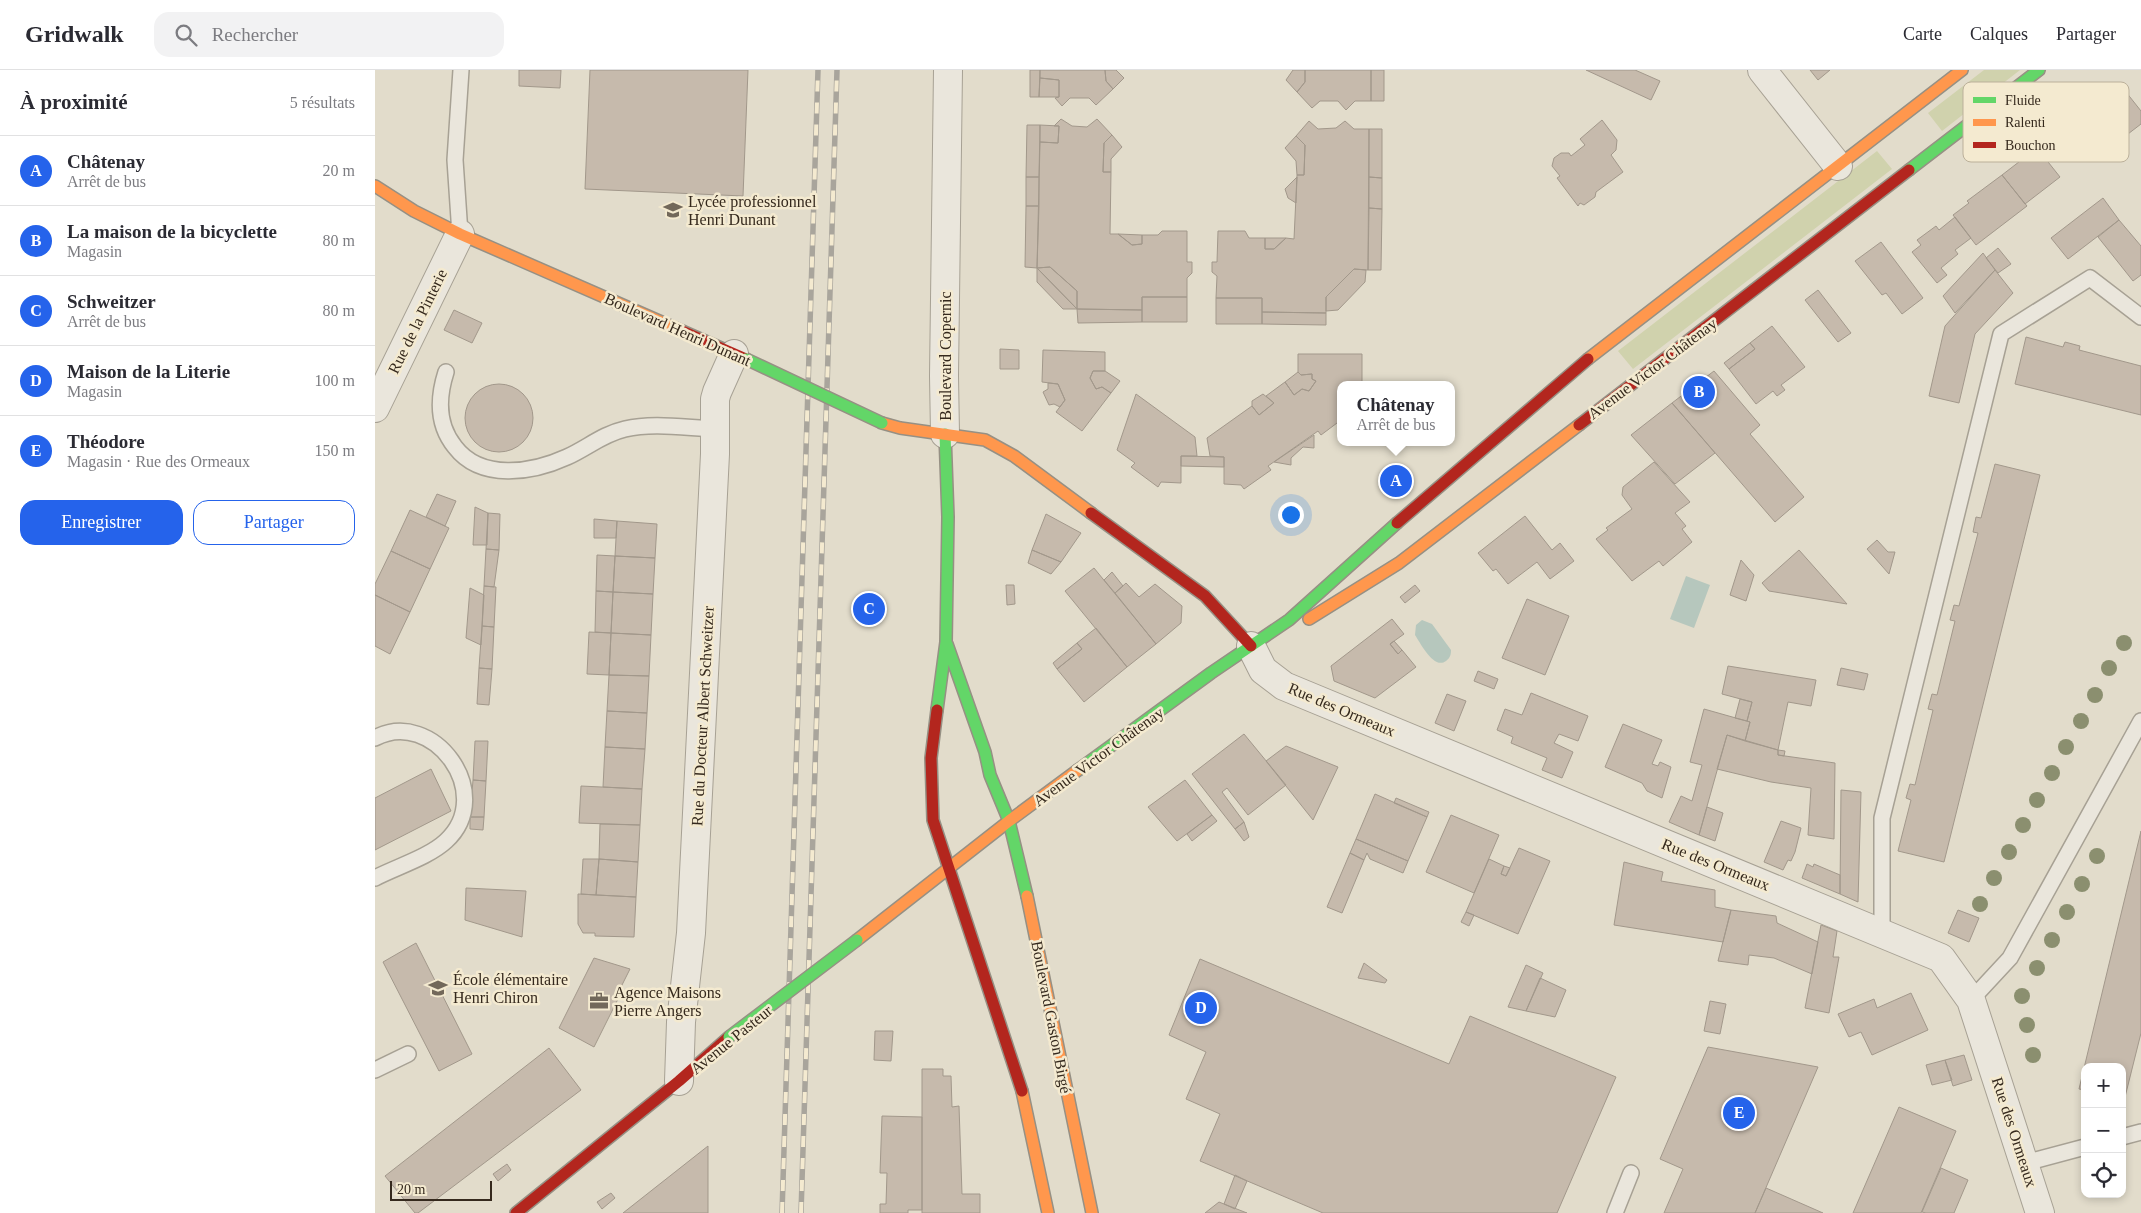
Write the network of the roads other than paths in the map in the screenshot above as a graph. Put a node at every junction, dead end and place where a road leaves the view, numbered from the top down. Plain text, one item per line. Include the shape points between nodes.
1 (461, 70) edge
2 (948, 70) edge
3 (1762, 70) edge
4 (1962, 70) edge
5 (2039, 70) edge
6 (2023, 82) edge
7 (1963, 129) edge
8 (1838, 166) junction
9 (375, 186) edge
10 (375, 201) edge
11 (414, 211) junction
12 (460, 234) junction
13 (2141, 317) edge
14 (740, 356) junction
15 (446, 372) dead end
16 (375, 408) edge
17 (716, 429) junction
18 (945, 434) junction
19 (947, 642) junction
20 (1251, 646) junction
21 (2141, 721) edge
22 (375, 738) edge
23 (1009, 821) junction
24 (948, 868) junction
25 (375, 878) edge
26 (1882, 932) junction
27 (1971, 1000) junction
28 (408, 1054) dead end
29 (375, 1070) edge
30 (679, 1081) junction
31 (2141, 1132) edge
32 (2126, 1136) edge
33 (2081, 1148) edge
34 (2025, 1163) junction
35 (1631, 1173) dead end
36 (516, 1213) edge
37 (1048, 1213) edge
38 (1092, 1213) edge
39 (1615, 1213) edge
40 (2040, 1213) edge

1 - 12 lane via 455,160
2 - 18 street, Boulevard Copernic
3 - 8 street
4 - 8 main road, Avenue Victor Châtenay
5 - 6 main road, Avenue Victor Châtenay
7 - 20 main road, Avenue Victor Châtenay via 1399,563 1296,627
8 - 20 main road, Avenue Victor Châtenay via 1589,358 1419,503 1289,620
9 - 11 main road, Boulevard Henri Dunant
10 - 11 main road, Boulevard Henri Dunant
11 - 12 main road, Boulevard Henri Dunant
12 - 14 main road, Boulevard Henri Dunant
12 - 16 street, Rue de la Pinterie
13 - 26 lane via 2090,278 2001,334 1882,818
14 - 17 street, Rue du Docteur Albert Schweitzer via 717,392
14 - 18 main road, Boulevard Henri Dunant, bridge via 882,423
15 - 17 lane via 440,401 444,430 459,453 470,462 497,471 547,464 625,429
17 - 30 street, Rue du Docteur Albert Schweitzer via 691,932 681,1022
18 - 19 main road, Boulevard Copernic
18 - 20 main road, Boulevard Henri Dunant via 985,440 1014,456 1205,596
19 - 23 main road, Boulevard Copernic via 990,775
19 - 24 main road, Boulevard Copernic via 931,767 933,820
20 - 23 main road, Avenue Victor Châtenay
20 - 26 street, Rue des Ormeaux via 1263,670 1284,686
21 - 27 lane via 2010,958
22 - 25 lane via 394,733 411,733 427,738 452,760 464,788 461,820 447,840
23 - 24 main road, Avenue Victor Châtenay
23 - 38 main road, Boulevard Gaston Birgé via 1037,939
24 - 30 main road, Avenue Pasteur, bridge via 729,1037
24 - 37 main road via 1020,1081
26 - 27 street, Rue des Ormeaux via 1941,958
27 - 34 street, Rue des Ormeaux
28 - 29 lane
30 - 36 main road, Avenue Pasteur
31 - 32 lane
33 - 34 lane
34 - 40 street, Rue des Ormeaux
35 - 39 lane

